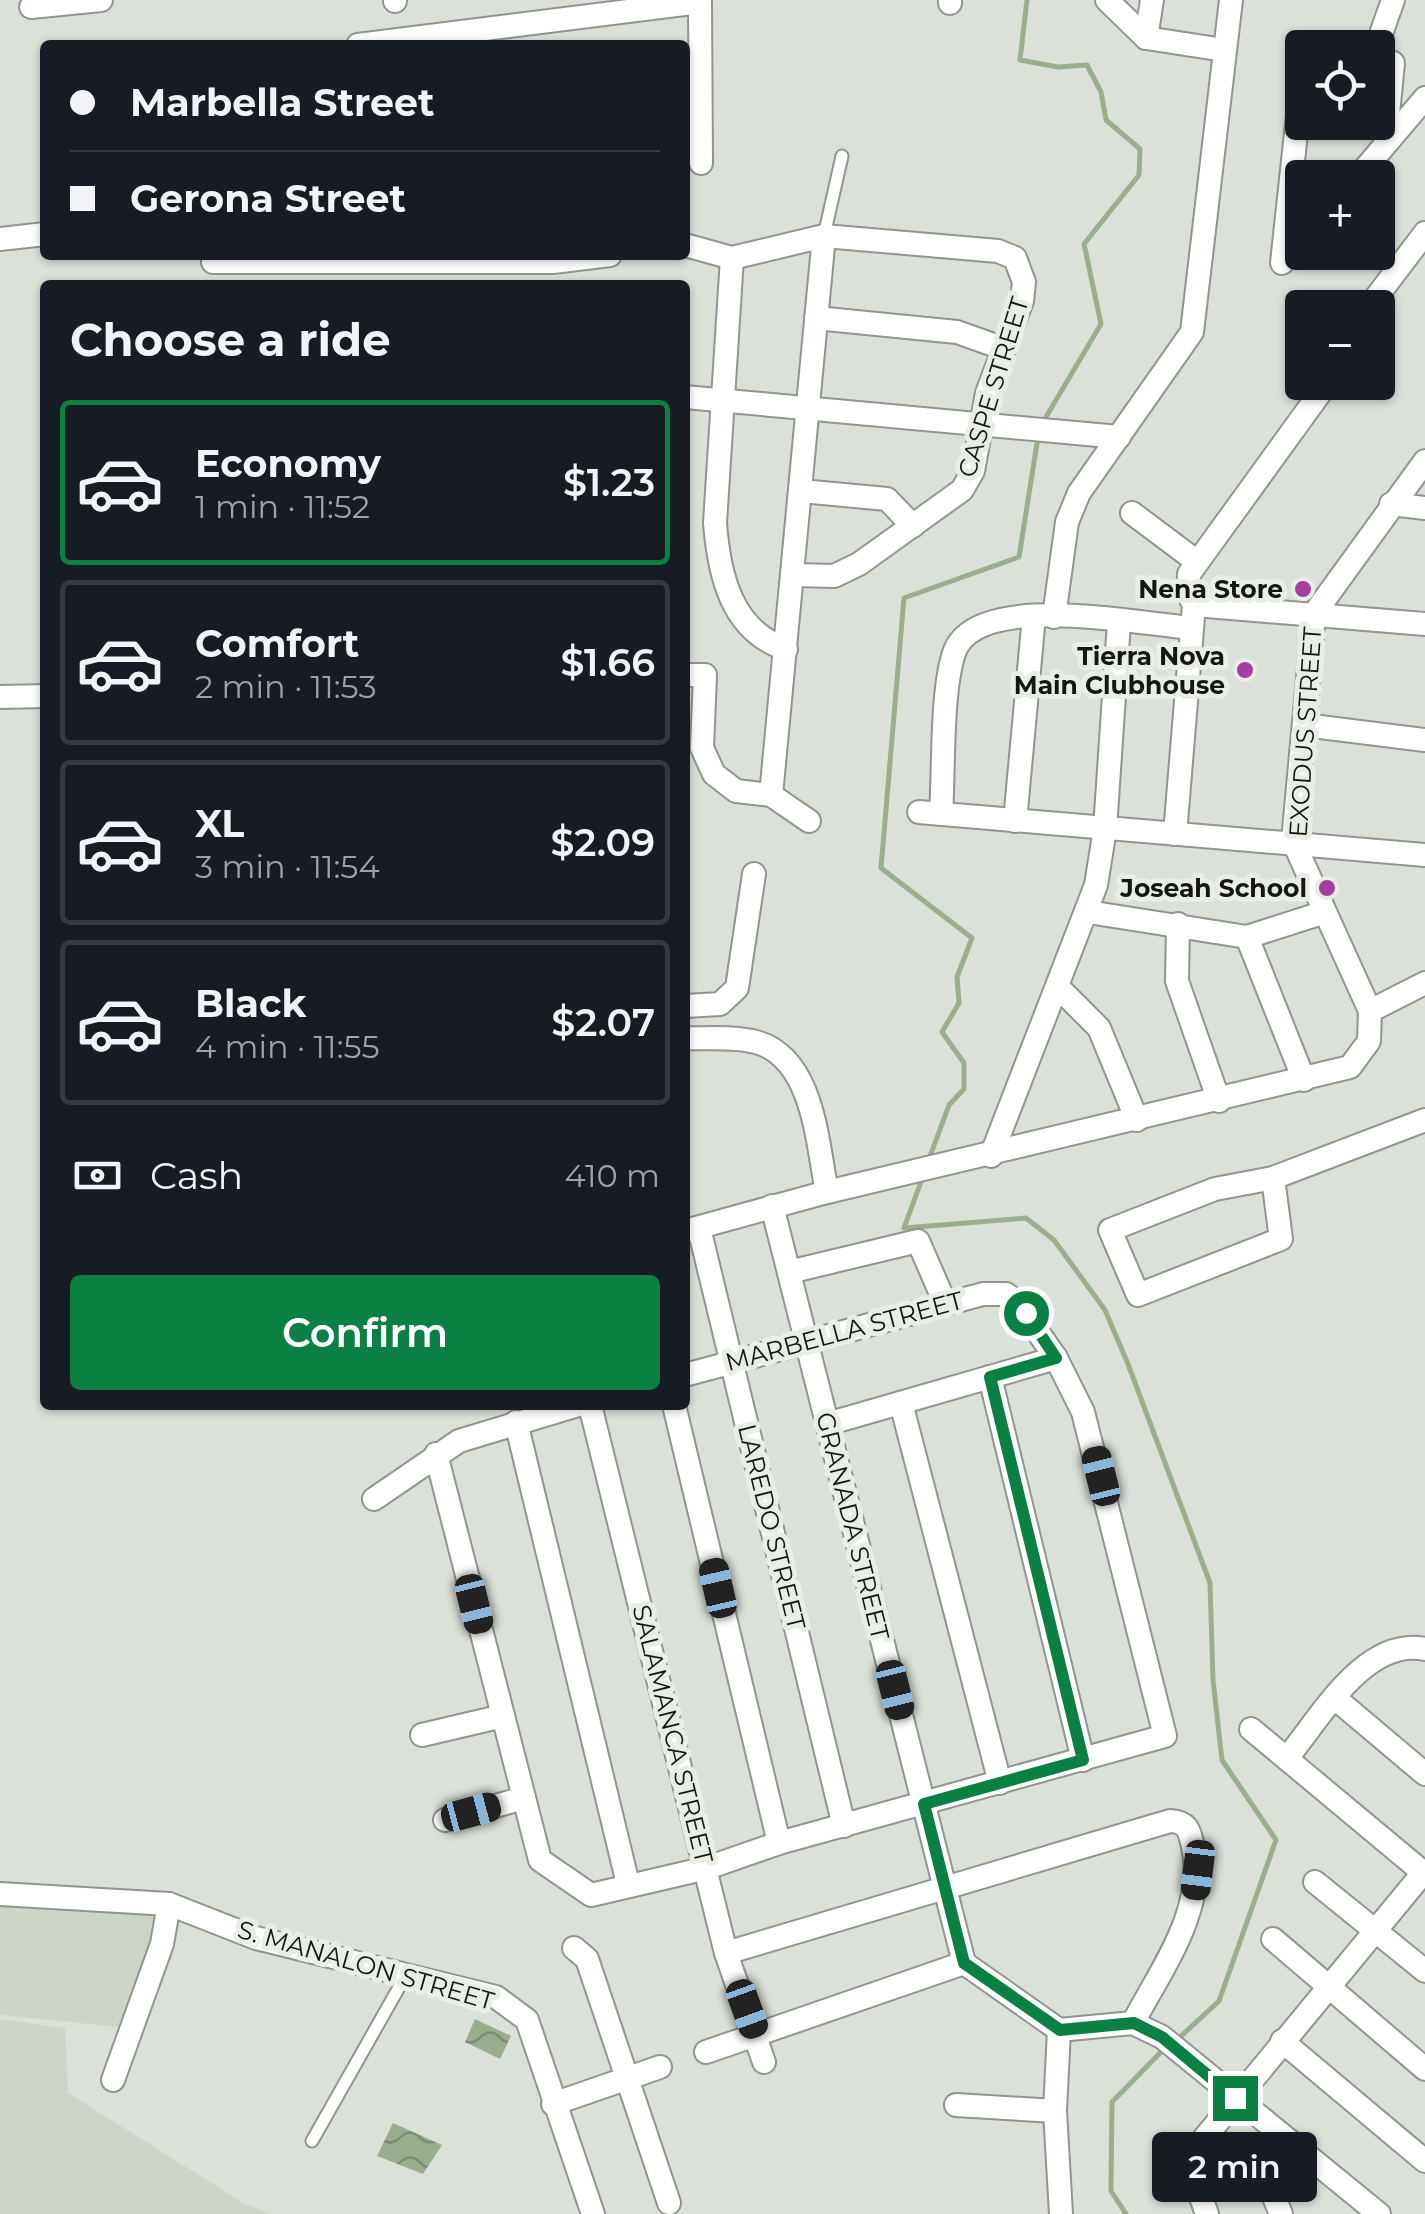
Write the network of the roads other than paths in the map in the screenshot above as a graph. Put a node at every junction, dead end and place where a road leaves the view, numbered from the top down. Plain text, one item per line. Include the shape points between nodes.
1 (101, 0) edge
2 (1106, 0) edge
3 (1152, 0) edge
4 (1231, 0) edge
5 (1393, 0) edge
6 (70, 2) edge
7 (31, 7) dead end
8 (1382, 30) edge
9 (1146, 38) junction
10 (398, 40) edge
11 (1224, 50) junction
12 (1425, 98) edge
13 (1385, 140) edge
14 (1385, 144) junction
15 (842, 156) dead end
16 (1372, 160) edge
17 (701, 163) dead end
18 (1425, 234) edge
19 (40, 235) edge
20 (1285, 235) edge
21 (824, 236) junction
22 (0, 239) edge
23 (690, 246) edge
24 (732, 258) junction
25 (213, 260) edge
26 (272, 260) edge
27 (508, 260) edge
28 (569, 260) edge
29 (1285, 260) edge
30 (1382, 290) edge
31 (816, 318) junction
32 (1002, 348) junction
33 (690, 397) edge
34 (722, 399) junction
35 (1315, 400) edge
36 (808, 408) junction
37 (979, 424) junction
38 (1119, 437) junction
39 (1425, 462) edge
40 (801, 491) junction
41 (1392, 504) junction
42 (1425, 508) edge
43 (1132, 514) dead end
44 (913, 526) junction
45 (1196, 561) junction
46 (794, 576) junction
47 (1314, 614) junction
48 (1044, 616) junction
49 (1192, 616) junction
50 (1119, 622) junction
51 (1425, 624) edge
52 (786, 649) junction
53 (690, 675) edge
54 (40, 696) edge
55 (0, 697) edge
56 (1304, 725) junction
57 (1425, 740) edge
58 (771, 795) junction
59 (809, 821) dead end
60 (1015, 821) junction
61 (1105, 829) junction
62 (1175, 834) junction
63 (1293, 841) junction
64 (1425, 856) edge
65 (754, 874) dead end
66 (1088, 912) junction
67 (1322, 913) junction
68 (1178, 924) junction
69 (1247, 937) junction
70 (1424, 986) edge
71 (1059, 988) junction
72 (690, 1006) edge
73 (1370, 1011) junction
74 (690, 1038) edge
75 (1304, 1080) junction
76 (1219, 1101) junction
77 (1137, 1120) junction
78 (1425, 1120) edge
79 (991, 1156) junction
80 (1273, 1178) junction
81 (826, 1192) junction
82 (772, 1206) junction
83 (692, 1230) edge
84 (789, 1272) junction
85 (945, 1303) junction
86 (806, 1341) junction
87 (1056, 1358) junction
88 (732, 1361) junction
89 (690, 1374) edge
90 (990, 1377) junction
91 (902, 1403) junction
92 (560, 1410) edge
93 (591, 1410) edge
94 (675, 1410) edge
95 (516, 1422) junction
96 (828, 1424) junction
97 (436, 1454) junction
98 (374, 1500) dead end
99 (1425, 1648) edge
100 (1336, 1699) junction
101 (503, 1716) junction
102 (1251, 1728) dead end
103 (422, 1734) dead end
104 (1288, 1758) junction
105 (1083, 1760) junction
106 (1425, 1774) edge
107 (1000, 1783) junction
108 (524, 1798) junction
109 (924, 1804) junction
110 (445, 1820) dead end
111 (844, 1826) junction
112 (779, 1843) junction
113 (707, 1868) junction
114 (1424, 1873) edge
115 (1316, 1882) dead end
116 (628, 1884) junction
117 (945, 1888) junction
118 (0, 1894) edge
119 (169, 1904) junction
120 (1376, 1929) junction
121 (1272, 1939) dead end
122 (574, 1948) dead end
123 (726, 1953) junction
124 (964, 1963) junction
125 (1425, 1972) edge
126 (407, 1974) junction
127 (1330, 1985) junction
128 (1134, 2023) junction
129 (1060, 2030) junction
130 (758, 2038) junction
131 (1282, 2041) junction
132 (706, 2052) dead end
133 (764, 2062) dead end
134 (660, 2067) dead end
135 (1425, 2068) edge
136 (628, 2078) junction
137 (113, 2080) dead end
138 (1235, 2098) junction
139 (553, 2104) junction
140 (956, 2105) dead end
141 (1056, 2111) junction
142 (312, 2141) dead end
143 (1425, 2161) edge
144 (1269, 2185) dead end
145 (669, 2203) dead end
146 (1370, 2211) edge
147 (593, 2214) edge
148 (1061, 2214) edge
149 (1207, 2214) edge
150 (1281, 2214) edge

1 - 6 street
2 - 9 street
3 - 9 street
4 - 11 street
5 - 8 street
6 - 7 street
9 - 11 street
10 - 17 street via 700,2
11 - 38 street via 1192,332
12 - 14 street
13 - 14 street
14 - 16 street
15 - 21 lane
18 - 30 street
19 - 22 street
20 - 29 street
21 - 24 street, CASPE STREET
21 - 31 street
21 - 32 street, CASPE STREET via 998,251 1014,258 1024,282 1022,301
23 - 24 street
24 - 34 street
25 - 26 street
27 - 28 street
31 - 32 street via 958,332
31 - 36 street
32 - 37 street, CASPE STREET
33 - 34 street
34 - 36 street
34 - 52 street via 714,522 718,565 747,623
35 - 45 street
36 - 37 street
36 - 40 street
37 - 38 street
37 - 44 street, CASPE STREET via 973,470 962,490
38 - 48 street via 1066,522
39 - 41 street, EXODUS STREET
40 - 44 street via 887,499
40 - 46 street
41 - 42 street
41 - 47 street, EXODUS STREET
43 - 45 street
44 - 46 street, CASPE STREET via 834,576
45 - 49 street via 1187,584
46 - 52 street
47 - 49 street
47 - 51 street
47 - 56 street, EXODUS STREET
48 - 50 street
48 - 60 street
48 - 60 street via 986,620 962,636 954,651 930,813
49 - 50 street
49 - 62 street
50 - 61 street
52 - 58 street
53 - 58 street via 706,675 702,748 714,774 736,791
54 - 55 street
56 - 57 street
56 - 63 street, EXODUS STREET
58 - 59 street
60 - 61 street
61 - 62 street
61 - 66 street
62 - 63 street
63 - 64 street
63 - 67 street, EXODUS STREET
65 - 72 street via 738,988 720,1004
66 - 68 street
66 - 71 street
67 - 69 street
67 - 73 street, EXODUS STREET
68 - 69 street
68 - 76 street via 1177,981
69 - 75 street
70 - 73 street
71 - 77 street via 1099,1028
71 - 79 street
73 - 75 street via 1369,1041 1350,1067
74 - 81 street via 738,1039 778,1053 802,1085
75 - 76 street
76 - 77 street
77 - 79 street
78 - 80 street
79 - 81 street
80 - 80 street via 1281,1239 1138,1294 1110,1230 1214,1189
81 - 82 street
82 - 83 street
82 - 84 street, GRANADA STREET
83 - 88 street, LAREDO STREET
84 - 85 street via 918,1241
84 - 86 street, GRANADA STREET
85 - 86 street, MARBELLA STREET
85 - 87 street, MARBELLA STREET via 1006,1294
86 - 88 street, MARBELLA STREET
86 - 96 street, GRANADA STREET
87 - 90 street
87 - 105 street, MARBELLA STREET via 1092,1438 1165,1736
88 - 89 street, MARBELLA STREET
88 - 111 street, LAREDO STREET
90 - 91 street
90 - 105 street
91 - 96 street
91 - 107 street
92 - 95 street
93 - 113 street, SALAMANCA STREET
94 - 112 street
95 - 97 street
95 - 116 street
96 - 109 street, GRANADA STREET
97 - 98 street
97 - 101 street
99 - 100 street via 1390,1650
100 - 104 street
100 - 106 street
101 - 103 street
101 - 108 street
102 - 104 street
104 - 114 street
105 - 107 street
107 - 109 street
108 - 110 street
108 - 116 street via 540,1860 590,1895
109 - 111 street
109 - 117 street, GRANADA STREET
111 - 112 street
112 - 113 street
113 - 116 street
113 - 123 street, SALAMANCA STREET
114 - 120 street
115 - 120 street
117 - 123 street
117 - 124 street, GRANADA STREET
117 - 128 street via 1170,1820 1182,1822 1198,1870 1194,1902
118 - 119 street, S. MANALON STREET
119 - 126 street, S. MANALON STREET via 256,1938
119 - 137 street via 162,1944
120 - 125 street
120 - 127 street
121 - 127 street
122 - 136 street via 588,1959
123 - 130 street, SALAMANCA STREET
124 - 129 street
124 - 130 street
126 - 139 street, S. MANALON STREET via 496,1996 528,2020
126 - 142 lane
127 - 131 street
127 - 135 street
128 - 129 street
128 - 138 street
129 - 141 street
130 - 132 street
130 - 133 street, SALAMANCA STREET
131 - 138 street
131 - 143 street
134 - 136 street
136 - 139 street
136 - 145 street
138 - 146 street
138 - 149 street via 1195,2160
139 - 147 street, S. MANALON STREET
140 - 141 street
141 - 148 street
144 - 150 street

